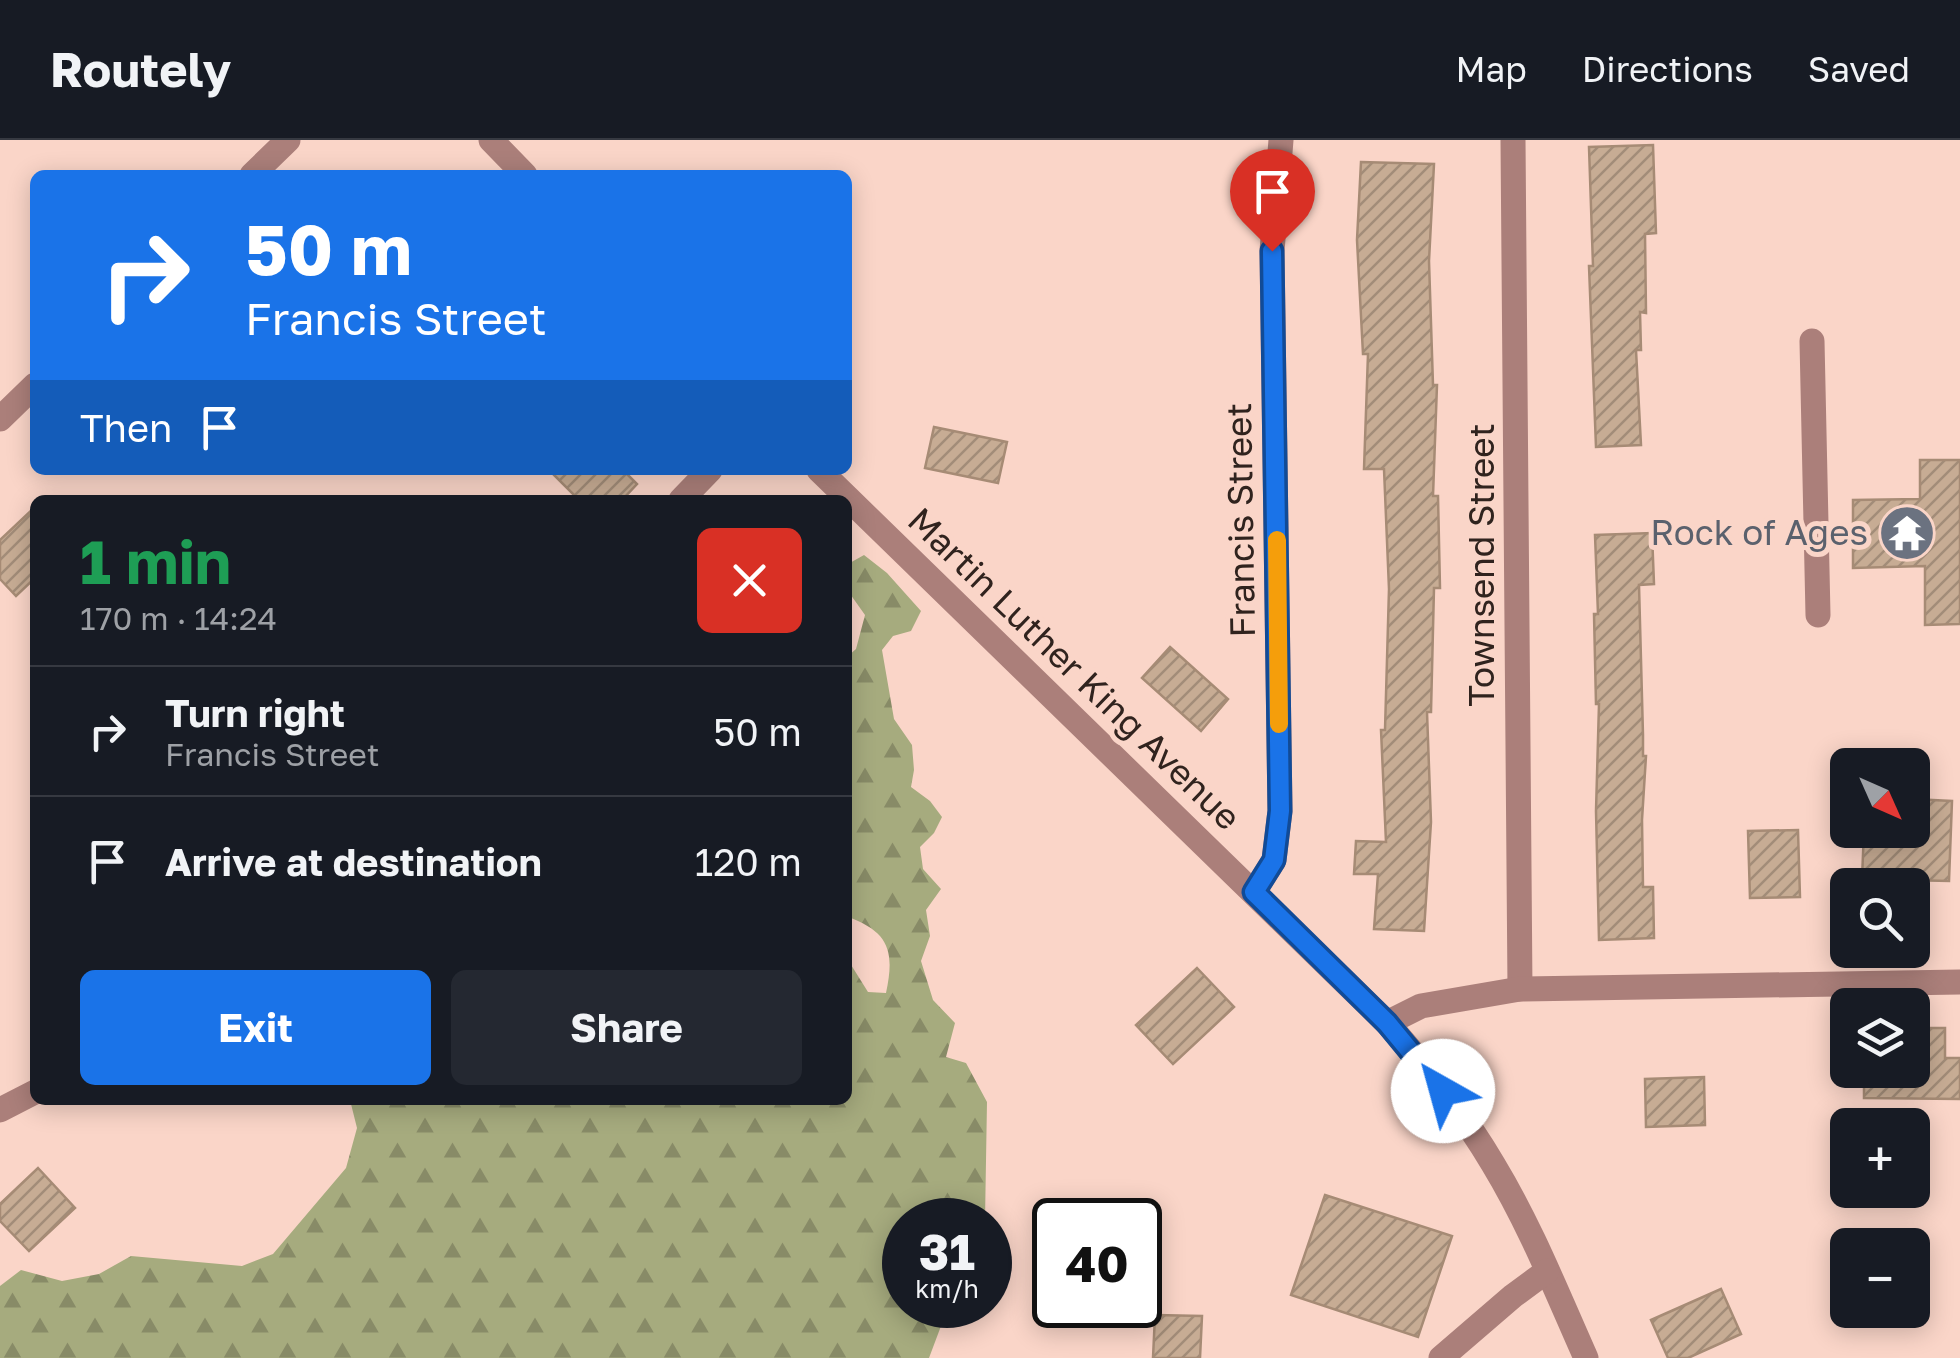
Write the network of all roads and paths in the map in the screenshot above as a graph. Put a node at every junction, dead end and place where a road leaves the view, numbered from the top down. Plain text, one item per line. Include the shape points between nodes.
1 (288, 140) edge
2 (1281, 140) edge
3 (1513, 140) edge
4 (500, 143) edge
5 (257, 170) edge
6 (521, 170) edge
7 (1812, 342) dead end
8 (30, 390) edge
9 (0, 419) edge
10 (705, 475) edge
11 (823, 475) edge
12 (686, 495) edge
13 (844, 495) edge
14 (852, 503) edge
15 (1818, 615) dead end
16 (1254, 892) junction
17 (1960, 982) edge
18 (1520, 989) junction
19 (1387, 1023) junction
20 (30, 1095) edge
21 (0, 1110) edge
22 (1547, 1272) junction
23 (1441, 1358) edge
24 (1586, 1358) edge

1 - 5 street
2 - 16 street, Francis Street via 1272,251 1280,811 1274,860
3 - 18 street, Townsend Street
4 - 6 street
7 - 15 street
8 - 9 street
10 - 12 street
11 - 13 street, Martin Luther King Avenue
14 - 16 street, Martin Luther King Avenue
16 - 19 street, Martin Luther King Avenue
17 - 18 street
18 - 19 street via 1421,1006
19 - 22 street, Martin Luther King Avenue via 1494,1165
20 - 21 street
22 - 23 street
22 - 24 street, Martin Luther King Avenue

